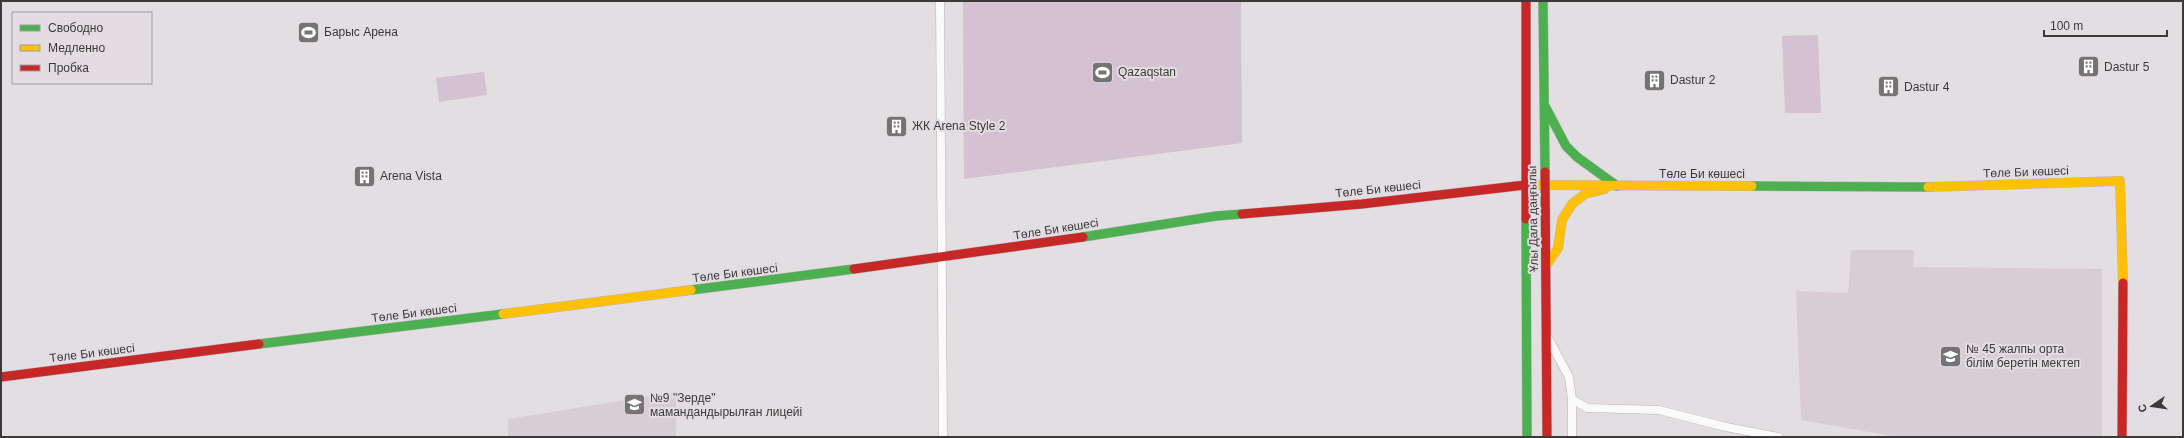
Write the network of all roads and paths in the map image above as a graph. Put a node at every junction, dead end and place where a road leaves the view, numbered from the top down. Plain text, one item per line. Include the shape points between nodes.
1 (940, 1) edge
2 (1526, 1) edge
3 (1543, 1) edge
4 (1544, 104) junction
5 (1526, 185) junction
6 (1545, 185) junction
7 (1617, 186) junction
8 (943, 258) junction
9 (1546, 266) junction
10 (1546, 335) junction
11 (1, 378) edge
12 (1572, 399) junction
13 (943, 437) edge
14 (1527, 437) edge
15 (1547, 437) edge
16 (1572, 437) edge
17 (1778, 437) edge
18 (2122, 437) edge

1 - 8 street
2 - 5 street, Ұлы Дала даңғылы
3 - 4 street, Ұлы Дала даңғылы
4 - 6 street, Ұлы Дала даңғылы
4 - 7 street via 1566,146
5 - 6 street, Төле Би көшесі
5 - 8 street, Төле Би көшесі via 1362,204 1216,216
5 - 14 street, Ұлы Дала даңғылы
6 - 7 street, Төле Би көшесі
6 - 9 street, Ұлы Дала даңғылы
7 - 9 street via 1586,194 1572,204 1562,220 1558,248
7 - 18 street, Төле Би көшесі via 1947,187 2120,181 2123,277
8 - 11 street, Төле Би көшесі
8 - 13 street
9 - 10 street, Ұлы Дала даңғылы
10 - 12 street via 1568,377
10 - 15 street, Ұлы Дала даңғылы
12 - 16 street
12 - 17 street via 1587,408 1659,410

